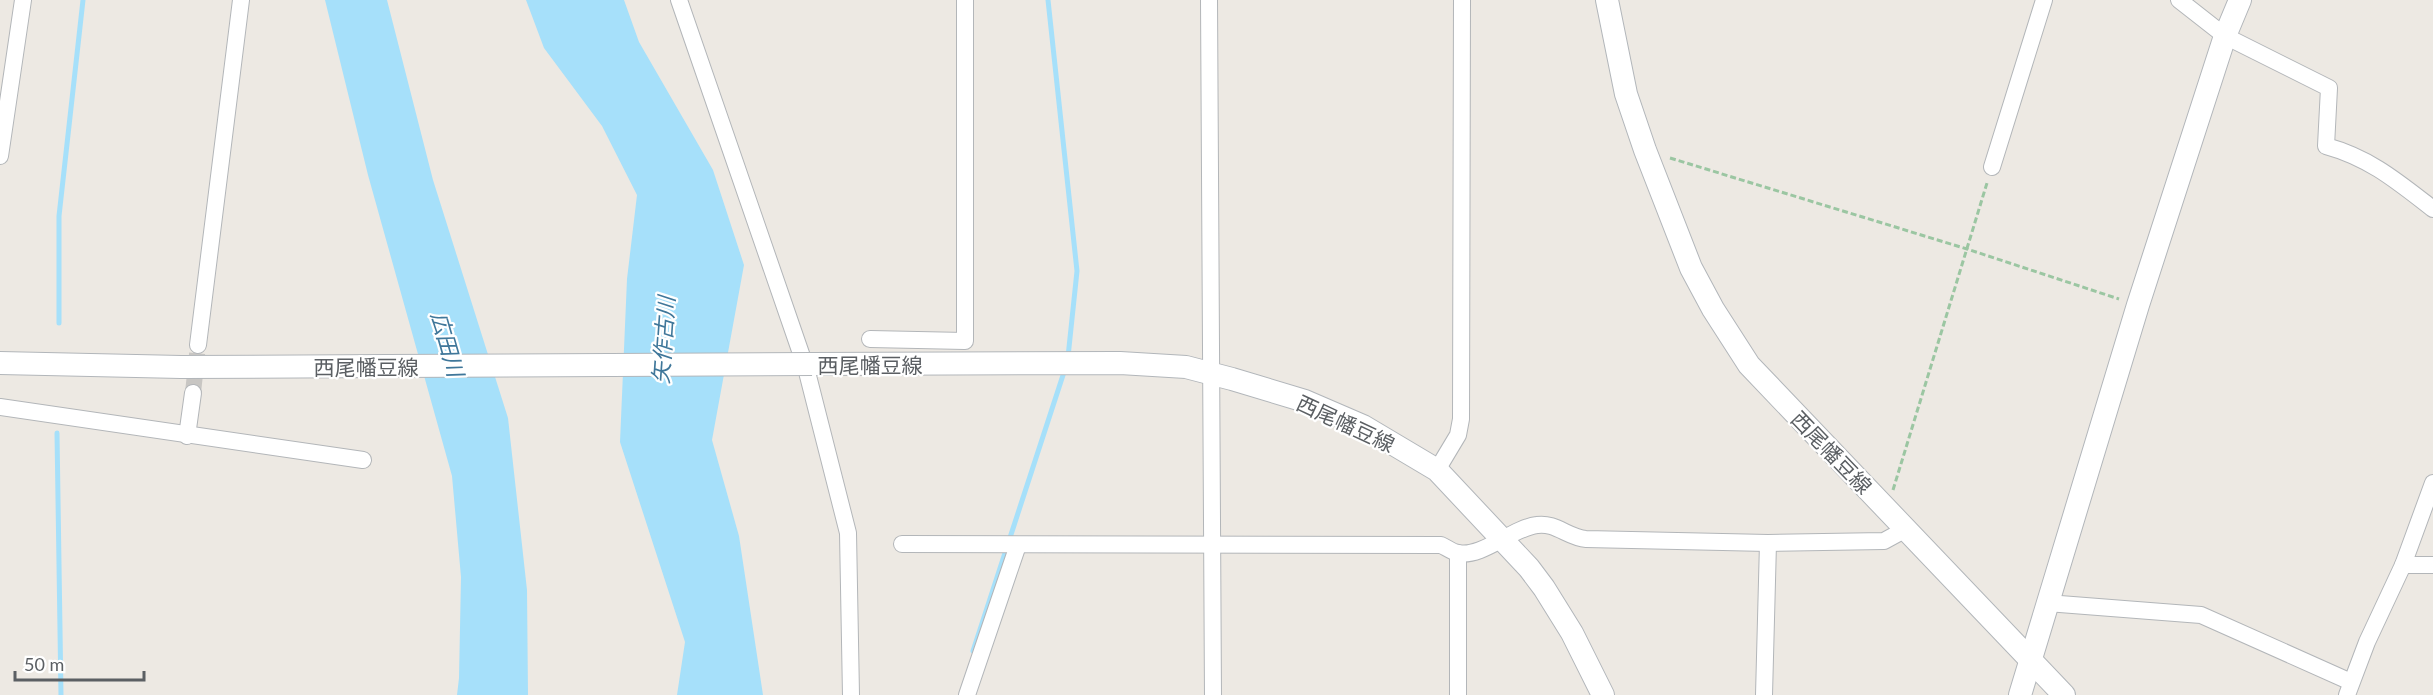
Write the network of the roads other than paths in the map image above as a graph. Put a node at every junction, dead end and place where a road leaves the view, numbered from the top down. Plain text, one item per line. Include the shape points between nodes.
1 (23, 0) edge
2 (241, 0) edge
3 (679, 0) edge
4 (965, 0) edge
5 (1209, 0) edge
6 (1462, 0) edge
7 (1607, 0) edge
8 (2044, 0) edge
9 (2179, 0) edge
10 (2240, 0) edge
11 (2225, 36) junction
12 (0, 156) edge
13 (1992, 167) road end
14 (2433, 209) edge
15 (870, 339) dead end
16 (198, 345) tunnel mouth
17 (0, 363) edge
18 (1212, 374) junction
19 (193, 393) tunnel mouth
20 (0, 407) edge
21 (187, 436) junction
22 (363, 460) dead end
23 (1437, 470) junction
24 (2433, 483) edge
25 (1906, 529) junction
26 (1502, 539) junction
27 (1768, 543) junction
28 (902, 544) dead end
29 (1018, 545) junction
30 (1214, 546) junction
31 (1458, 554) junction
32 (2403, 565) junction
33 (2433, 565) edge
34 (2047, 603) junction
35 (2031, 659) junction
36 (2349, 688) edge
37 (851, 695) edge
38 (967, 695) edge
39 (1214, 695) edge
40 (1458, 695) edge
41 (1603, 695) edge
42 (1764, 695) edge
43 (2020, 695) edge
44 (2064, 695) edge

1 - 12 street
2 - 16 street
3 - 37 street via 806,368 848,533
4 - 15 street via 965,341
5 - 18 street
6 - 23 street via 1461,419 1458,435
7 - 25 main road, 西尾幡豆線 via 1626,94 1645,150 1691,268 1713,309 1749,365
8 - 13 street
9 - 11 street
10 - 11 main road
11 - 14 street via 2329,88 2326,147 2350,153 2379,168
11 - 34 main road
17 - 18 main road, 西尾幡豆線, bridge via 181,367 1120,363 1186,367
18 - 23 main road, 西尾幡豆線 via 1305,401 1363,426
18 - 30 street
19 - 21 street
20 - 21 street
21 - 22 street
23 - 26 main road, 西尾幡豆線
24 - 32 street
25 - 27 street via 1884,541
25 - 35 main road, 西尾幡豆線
26 - 27 street via 1539,524 1586,539
26 - 31 street via 1474,552
26 - 41 main road, 西尾幡豆線 via 1555,604
27 - 42 street
28 - 29 street
29 - 30 street
29 - 38 street
30 - 31 street via 1441,545
30 - 39 street
31 - 40 street
32 - 33 street
32 - 36 street
34 - 35 main road
34 - 36 street via 2201,615
35 - 43 main road
35 - 44 main road, 西尾幡豆線

